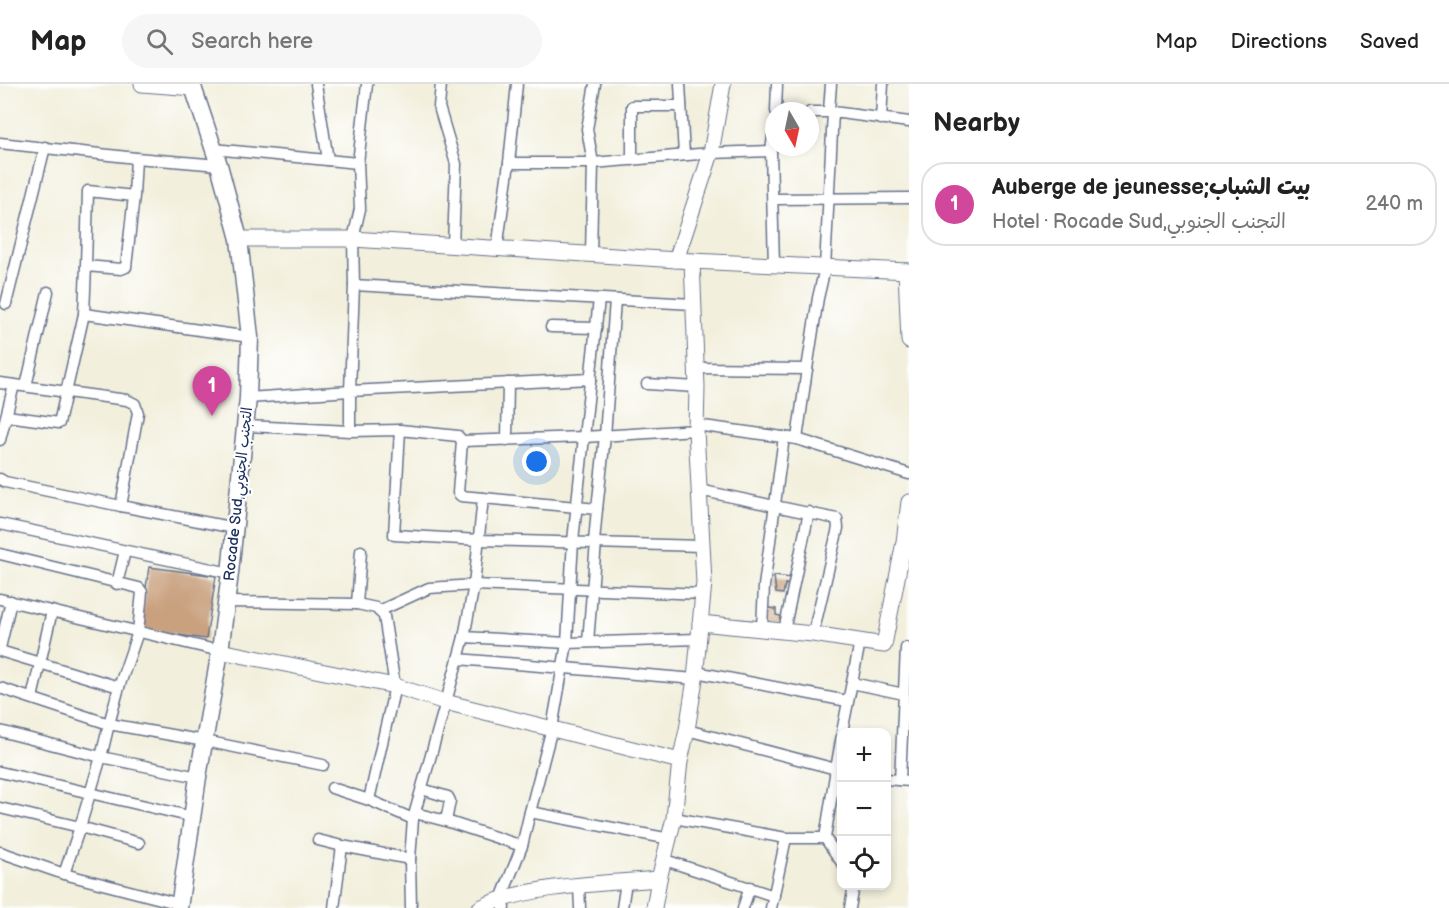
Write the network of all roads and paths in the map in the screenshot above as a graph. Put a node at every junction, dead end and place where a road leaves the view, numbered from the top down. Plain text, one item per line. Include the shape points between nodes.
1 (142, 84) edge
2 (316, 84) edge
3 (367, 84) edge
4 (441, 84) edge
5 (518, 84) edge
6 (595, 84) edge
7 (680, 84) edge
8 (723, 84) edge
9 (777, 84) edge
10 (831, 84) edge
11 (883, 84) edge
12 (193, 86) edge
13 (776, 102) edge
14 (681, 106) junction
15 (819, 112) edge
16 (831, 112) junction
17 (881, 119) junction
18 (909, 122) edge
19 (0, 143) edge
20 (45, 147) junction
21 (765, 152) edge
22 (711, 153) junction
23 (684, 155) junction
24 (771, 156) edge
25 (216, 157) junction
26 (136, 158) junction
27 (327, 160) junction
28 (632, 160) junction
29 (358, 163) junction
30 (508, 163) junction
31 (593, 163) junction
32 (134, 196) junction
33 (827, 197) junction
34 (909, 198) edge
35 (773, 199) junction
36 (239, 239) junction
37 (353, 239) junction
38 (453, 246) junction
39 (497, 249) junction
40 (591, 255) junction
41 (676, 260) junction
42 (692, 261) junction
43 (774, 265) junction
44 (86, 266) junction
45 (825, 267) junction
46 (907, 271) edge
47 (354, 285) junction
48 (48, 292) dead end
49 (599, 299) junction
50 (615, 300) junction
51 (6, 304) dead end
52 (693, 304) junction
53 (84, 314) junction
54 (551, 327) dead end
55 (596, 328) junction
56 (250, 337) junction
57 (909, 341) edge
58 (696, 368) junction
59 (807, 369) junction
60 (591, 379) junction
61 (0, 383) edge
62 (508, 383) junction
63 (647, 384) dead end
64 (20, 385) junction
65 (697, 387) junction
66 (65, 391) junction
67 (350, 391) junction
68 (248, 398) junction
69 (7, 416) junction
70 (245, 426) junction
71 (696, 428) junction
72 (350, 430) junction
73 (400, 430) junction
74 (605, 436) junction
75 (584, 437) junction
76 (784, 437) junction
77 (797, 439) junction
78 (507, 440) junction
79 (0, 441) edge
80 (462, 441) junction
81 (909, 474) edge
82 (0, 479) edge
83 (699, 490) junction
84 (483, 498) junction
85 (909, 502) edge
86 (775, 505) junction
87 (122, 506) junction
88 (577, 507) junction
89 (597, 509) junction
90 (809, 512) junction
91 (0, 524) edge
92 (235, 528) junction
93 (479, 540) junction
94 (573, 541) junction
95 (595, 542) junction
96 (702, 546) junction
97 (125, 551) junction
98 (361, 551) dead end
99 (0, 554) edge
100 (230, 573) junction
101 (903, 578) edge
102 (117, 584) junction
103 (474, 585) junction
104 (569, 588) junction
105 (593, 589) junction
106 (703, 594) junction
107 (5, 600) edge
108 (226, 602) junction
109 (357, 604) junction
110 (52, 611) junction
111 (379, 611) junction
112 (762, 628) junction
113 (699, 631) junction
114 (784, 631) junction
115 (138, 632) junction
116 (813, 634) junction
117 (464, 637) junction
118 (588, 642) junction
119 (861, 642) junction
120 (567, 643) junction
121 (884, 645) junction
122 (907, 648) edge
123 (0, 650) edge
124 (220, 651) junction
125 (458, 659) junction
126 (40, 663) junction
127 (563, 669) junction
128 (696, 676) junction
129 (852, 683) junction
130 (395, 686) junction
131 (119, 687) junction
132 (0, 688) edge
133 (904, 694) junction
134 (32, 698) junction
135 (847, 701) junction
136 (446, 702) junction
137 (109, 724) junction
138 (552, 728) junction
139 (843, 728) edge
140 (687, 730) junction
141 (0, 731) edge
142 (204, 741) junction
143 (101, 757) junction
144 (680, 761) junction
145 (322, 765) dead end
146 (837, 769) edge
147 (0, 772) edge
148 (198, 777) junction
149 (837, 780) edge
150 (904, 781) edge
151 (332, 788) dead end
152 (422, 789) junction
153 (90, 794) junction
154 (369, 800) junction
155 (0, 808) edge
156 (530, 812) junction
157 (414, 816) junction
158 (194, 817) junction
159 (674, 818) junction
160 (446, 821) junction
161 (80, 827) junction
162 (786, 838) junction
163 (825, 838) junction
164 (670, 839) junction
165 (318, 840) dead end
166 (139, 843) dead end
167 (342, 846) junction
168 (522, 846) junction
169 (0, 852) edge
170 (837, 856) edge
171 (410, 859) junction
172 (665, 860) junction
173 (64, 874) junction
174 (659, 879) junction
175 (626, 882) junction
176 (579, 886) junction
177 (750, 887) junction
178 (853, 890) edge
179 (774, 896) junction
180 (502, 903) edge
181 (180, 906) edge
182 (484, 907) edge
183 (334, 908) edge
184 (411, 908) edge
185 (580, 908) edge
186 (622, 908) edge
187 (654, 908) edge
188 (743, 908) edge
189 (771, 908) edge
190 (850, 908) edge

1 - 12 street
2 - 27 street
3 - 29 street
4 - 38 street via 439,107 456,164
5 - 30 street
6 - 31 street via 586,129
7 - 14 street
8 - 22 street
9 - 13 street
10 - 16 street
11 - 17 street
12 - 25 main road, Rocade Sud,التجنب الجنوبي
14 - 23 street
14 - 28 street via 632,105
15 - 16 street
16 - 17 street
16 - 33 street
17 - 18 street
19 - 20 street
20 - 26 street
20 - 51 street
21 - 22 street
22 - 23 street
22 - 41 street
23 - 28 street
24 - 35 street
25 - 26 street
25 - 27 street
25 - 36 main road, Rocade Sud,التجنب الجنوبي
26 - 32 street
27 - 29 street
28 - 31 street
29 - 37 street via 360,209
30 - 31 street
30 - 39 street
31 - 40 street
32 - 44 street via 126,267
32 - 44 street via 88,191
33 - 34 street
33 - 35 street
33 - 45 street
35 - 43 street
36 - 37 street
36 - 56 main road, Rocade Sud,التجنب الجنوبي
37 - 38 street
37 - 47 street
38 - 39 street
39 - 40 street
40 - 41 street
41 - 42 street
42 - 43 street
42 - 52 street
43 - 45 street
44 - 53 street
45 - 46 street
45 - 59 street
46 - 57 street
47 - 49 street
47 - 67 street
48 - 64 street
49 - 50 street
49 - 55 street
50 - 52 street
50 - 74 street
52 - 58 street
53 - 56 street
53 - 66 street
54 - 55 street
55 - 60 street
56 - 68 main road, Rocade Sud,التجنب الجنوبي
58 - 59 street
58 - 65 street
59 - 77 street
60 - 62 street
60 - 75 street
61 - 64 street
62 - 67 street
62 - 78 street
63 - 65 street
64 - 66 street
64 - 69 street
65 - 71 street
66 - 69 street via 59,423
66 - 87 street via 135,404 138,413
67 - 68 street
67 - 72 street
68 - 70 main road, Rocade Sud,التجنب الجنوبي
69 - 79 street
70 - 72 street
70 - 92 main road, Rocade Sud,التجنب الجنوبي
71 - 74 street
71 - 76 street
71 - 83 street
72 - 73 street
73 - 80 street via 458,436
73 - 93 street via 394,535
74 - 75 street
74 - 89 street
75 - 78 street
75 - 88 street
76 - 77 street
76 - 86 street
77 - 81 street
78 - 80 street
80 - 84 street via 459,493
82 - 87 street
83 - 86 street
83 - 96 street
84 - 88 street
84 - 93 street
85 - 101 street
86 - 90 street
86 - 112 street
87 - 92 street
88 - 89 street
88 - 94 street
89 - 95 street
90 - 114 street
90 - 116 street via 834,516 838,528
91 - 97 street
92 - 100 main road, Rocade Sud,التجنب الجنوبي
93 - 94 street
93 - 103 street
94 - 95 street
94 - 104 street
95 - 96 street
95 - 105 street
96 - 106 street
97 - 100 street
97 - 102 street
98 - 109 street
99 - 102 street
100 - 108 main road, Rocade Sud,التجنب الجنوبي
101 - 121 street
102 - 115 street via 142,592
103 - 104 street
103 - 111 street via 429,588
103 - 117 street
104 - 105 street
104 - 120 street
105 - 106 street
105 - 118 street
106 - 113 street
107 - 110 street
107 - 123 street
108 - 109 street
108 - 124 main road, Rocade Sud,التجنب الجنوبي
109 - 111 street
110 - 115 street
110 - 126 street
111 - 130 street via 388,632
112 - 113 street
112 - 114 street
113 - 118 street
113 - 128 street
114 - 116 street
115 - 124 street
115 - 131 street
116 - 119 street
117 - 120 street
117 - 125 street
118 - 120 street
119 - 121 street
119 - 129 street
120 - 127 street
121 - 122 street
122 - 133 street
123 - 126 street
124 - 130 street
124 - 142 main road, Rocade Sud,التجنب الجنوبي
125 - 127 street
125 - 136 street
126 - 131 street
126 - 134 street
127 - 128 street
127 - 138 street
128 - 135 street
128 - 140 street
129 - 133 street
129 - 135 street
130 - 136 street
130 - 154 street
131 - 137 street
132 - 134 street
133 - 150 street
134 - 137 street
135 - 139 street
136 - 138 street
136 - 152 street
137 - 142 street
137 - 143 street
138 - 144 street
138 - 156 street
140 - 144 street
140 - 146 street
141 - 143 street
142 - 145 street
142 - 148 main road, Rocade Sud,التجنب الجنوبي
143 - 148 street
143 - 153 street
144 - 159 street
147 - 153 street
148 - 158 main road, Rocade Sud,التجنب الجنوبي
149 - 163 street
151 - 154 street
152 - 157 street
152 - 160 street via 448,796
153 - 158 street
153 - 161 street
154 - 157 street
155 - 161 street
156 - 164 street
156 - 168 street
157 - 160 street
157 - 171 street
158 - 181 main road, Rocade Sud,التجنب الجنوبي
159 - 162 street
159 - 164 street
160 - 168 street
161 - 166 street
161 - 173 street
162 - 163 street
162 - 179 street
163 - 170 street
164 - 172 street
165 - 167 street
167 - 171 street
167 - 183 street
168 - 180 street
169 - 173 street
171 - 184 street
172 - 174 street
172 - 177 street
173 - 181 street
174 - 175 street
174 - 187 street
175 - 176 street
175 - 186 street
176 - 180 street via 542,890
176 - 185 street
177 - 179 street
177 - 188 street
178 - 190 street
179 - 189 street
180 - 182 street

